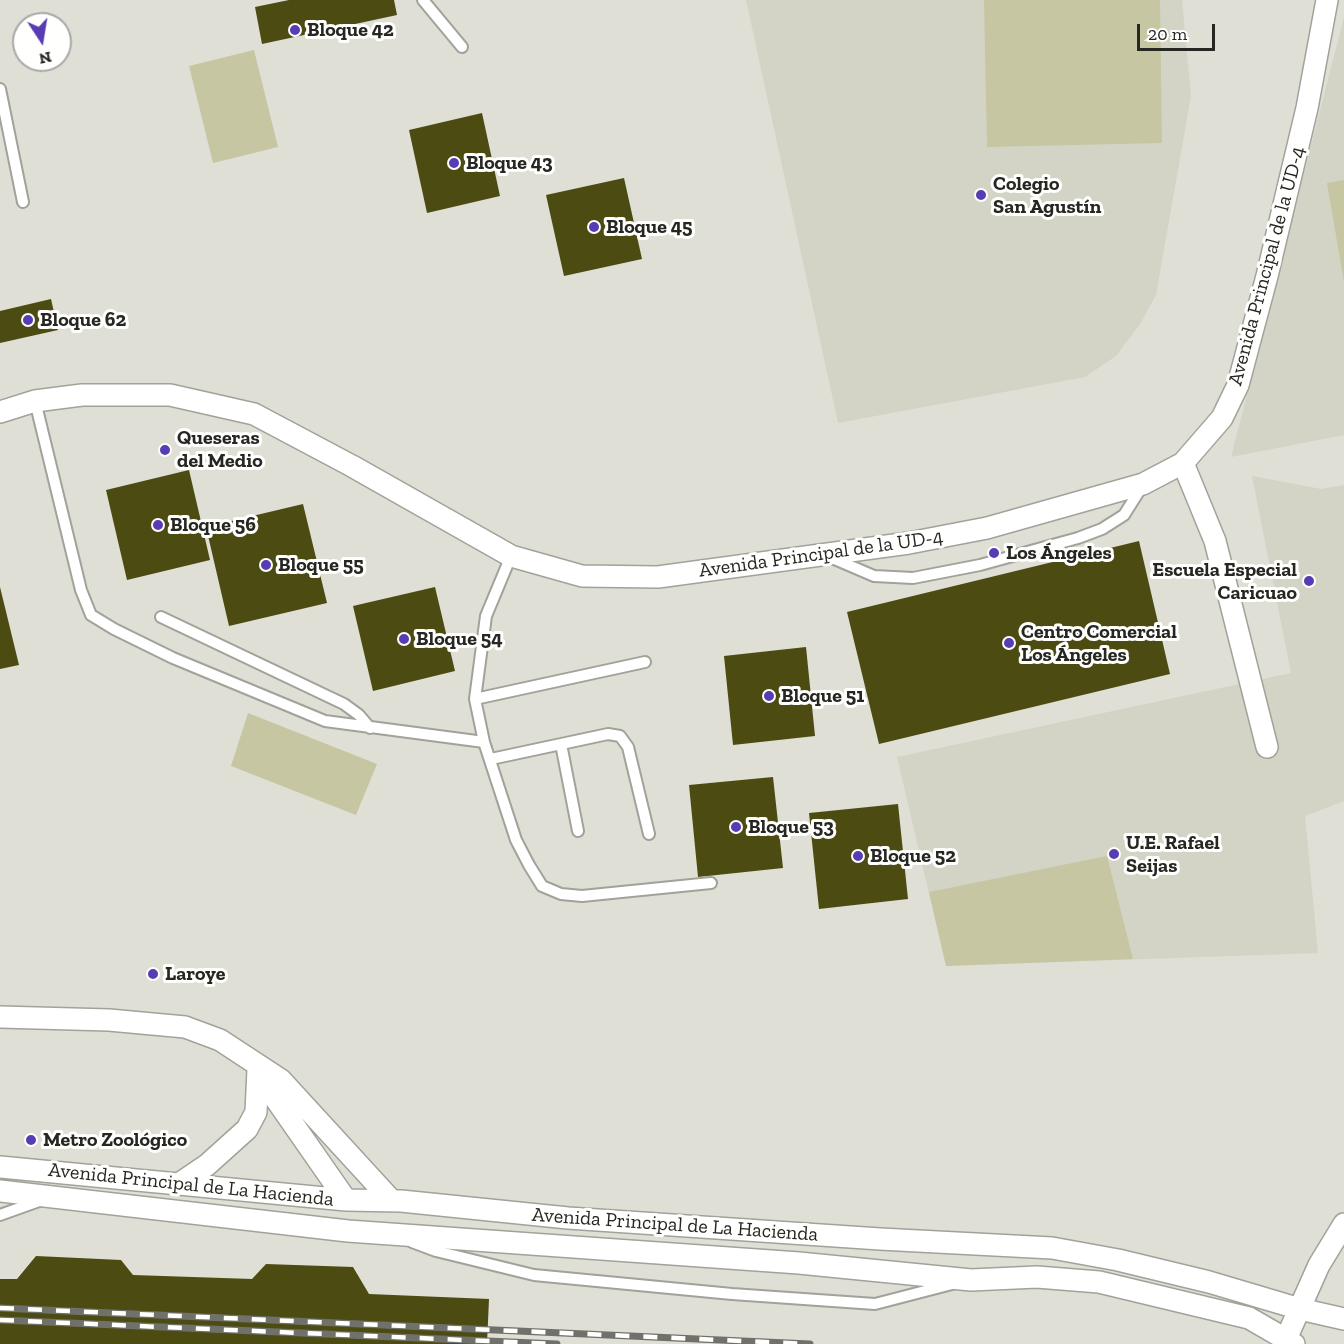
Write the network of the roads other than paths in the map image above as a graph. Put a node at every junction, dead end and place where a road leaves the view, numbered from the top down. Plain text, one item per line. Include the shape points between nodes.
1 (423, 0) edge
2 (1327, 0) edge
3 (462, 47) dead end
4 (0, 89) edge
5 (23, 202) dead end
6 (35, 401) junction
7 (0, 412) edge
8 (1183, 463) junction
9 (1143, 484) junction
10 (823, 555) junction
11 (511, 556) junction
12 (161, 617) dead end
13 (645, 662) dead end
14 (475, 699) junction
15 (370, 728) junction
16 (484, 742) junction
17 (561, 744) junction
18 (1267, 747) dead end
19 (491, 759) junction
20 (578, 831) dead end
21 (649, 834) dead end
22 (711, 883) dead end
23 (0, 1017) edge
24 (258, 1065) junction
25 (0, 1167) edge
26 (179, 1184) junction
27 (0, 1191) edge
28 (53, 1196) junction
29 (346, 1200) junction
30 (392, 1201) junction
31 (0, 1215) edge
32 (1344, 1224) edge
33 (348, 1231) junction
34 (395, 1235) junction
35 (971, 1280) junction
36 (1300, 1309) junction
37 (1344, 1319) edge
38 (1290, 1341) edge

1 - 3 lane
2 - 8 street, Avenida Principal de la UD-4 via 1307,108 1238,385 1222,418
4 - 5 lane
6 - 7 street, Avenida Principal de la UD-4
6 - 11 street, Avenida Principal de la UD-4 via 82,395 170,395 254,414
6 - 15 lane via 81,590 91,615 173,658 263,696 325,721
8 - 9 street, Avenida Principal de la UD-4
8 - 18 street via 1215,541
9 - 10 street, Avenida Principal de la UD-4 via 987,528
9 - 10 lane via 1124,515 1102,529 980,565 913,579 874,576
10 - 11 street, Avenida Principal de la UD-4 via 658,577 582,576
11 - 14 lane via 486,616
12 - 15 lane via 344,704
13 - 14 lane
14 - 16 lane
15 - 16 lane
16 - 19 lane
17 - 19 lane
17 - 20 lane
17 - 21 lane via 608,734 620,736 628,747
19 - 22 lane via 516,840 542,886 561,894 582,896
23 - 24 street via 185,1027 220,1040
24 - 26 street via 256,1112 247,1129
24 - 29 street via 275,1098
24 - 30 street via 281,1080
25 - 26 street, Avenida Principal de La Hacienda
26 - 29 street, Avenida Principal de La Hacienda
27 - 28 street, Avenida Principal de La Hacienda
28 - 31 lane
28 - 33 street, Avenida Principal de La Hacienda
29 - 30 street, Avenida Principal de La Hacienda
29 - 33 street
30 - 34 street
30 - 36 street, Avenida Principal de La Hacienda via 666,1225 1052,1248 1209,1282
32 - 36 street via 1319,1265
33 - 34 street, Avenida Principal de La Hacienda
34 - 35 street, Avenida Principal de La Hacienda via 799,1263
34 - 35 lane via 436,1251 534,1275 732,1294 875,1304
35 - 38 street, Avenida Principal de La Hacienda via 1037,1277 1099,1282 1249,1318
36 - 37 street, Avenida Principal de La Hacienda
36 - 38 street

